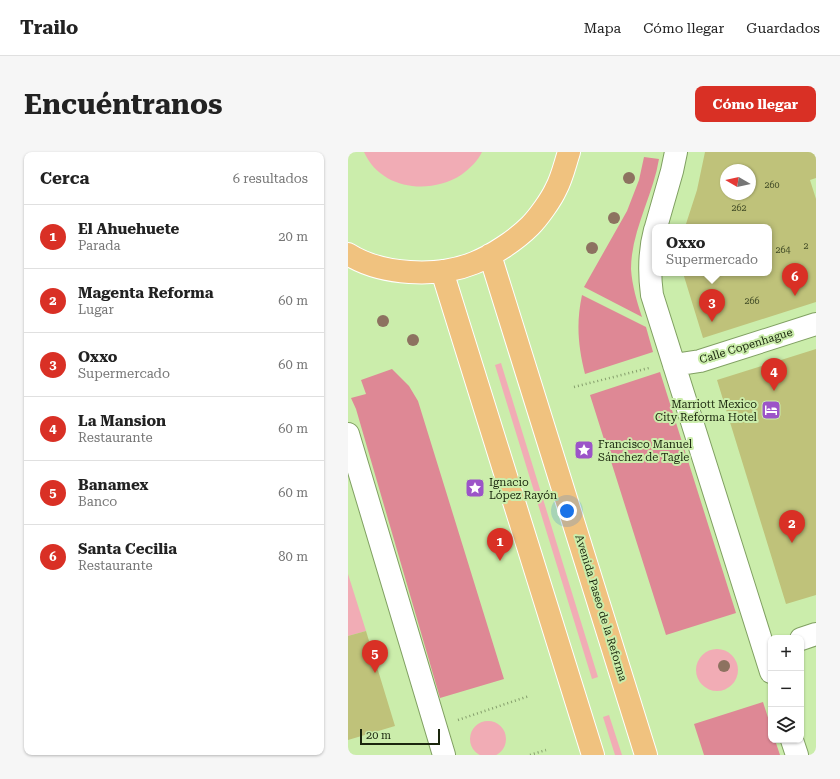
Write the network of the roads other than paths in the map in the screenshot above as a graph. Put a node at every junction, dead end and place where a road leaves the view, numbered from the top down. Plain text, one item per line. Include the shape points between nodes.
1 (569, 152) edge
2 (676, 152) edge
3 (656, 224) edge
4 (652, 239) edge
5 (348, 254) edge
6 (490, 256) junction
7 (442, 271) junction
8 (816, 324) edge
9 (674, 365) junction
10 (348, 434) edge
11 (816, 634) edge
12 (804, 638) edge
13 (768, 650) edge
14 (793, 743) edge
15 (444, 755) edge
16 (592, 755) edge
17 (646, 755) edge
18 (797, 755) edge

1 - 6 main road via 557,189 530,226
2 - 3 street
4 - 9 street via 649,268 652,296
5 - 7 main road via 360,261 404,272
6 - 7 main road via 473,264
6 - 17 main road, Avenida Paseo de la Reforma
7 - 16 main road
8 - 9 street, Calle Copenhague via 700,361
9 - 13 street
10 - 15 street
11 - 12 street
14 - 18 street

